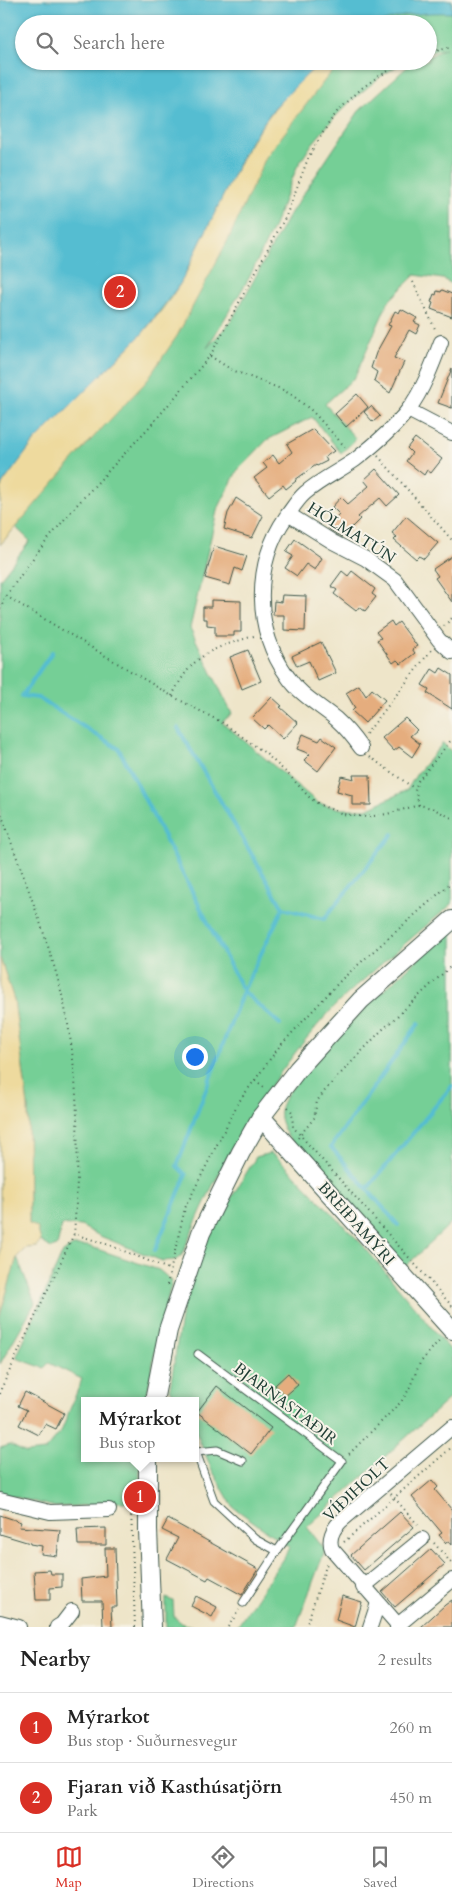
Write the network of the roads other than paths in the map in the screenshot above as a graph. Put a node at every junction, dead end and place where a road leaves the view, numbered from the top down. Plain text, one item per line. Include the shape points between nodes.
1 (441, 342) road end
2 (408, 410) junction
3 (452, 434) edge
4 (288, 514) junction
5 (452, 652) edge
6 (360, 746) road end
7 (452, 920) edge
8 (261, 1117) junction
9 (451, 1329) edge
10 (198, 1354) dead end
11 (157, 1397) edge
12 (452, 1426) edge
13 (199, 1450) edge
14 (199, 1458) edge
15 (243, 1461) dead end
16 (148, 1462) edge
17 (0, 1500) edge
18 (109, 1510) dead end
19 (425, 1536) road end
20 (278, 1551) junction
21 (452, 1580) edge
22 (364, 1587) junction
23 (243, 1603) road end
24 (378, 1603) junction
25 (72, 1611) dead end
26 (0, 1622) edge
27 (398, 1626) edge
28 (19, 1627) edge
29 (57, 1627) edge
30 (152, 1627) edge
31 (370, 1627) edge

1 - 2 street, HÓLMATÚN via 427,379
2 - 3 street
2 - 4 street, HÓLMATÚN via 356,459 305,493
4 - 5 street, HÓLMATÚN via 366,559 395,580
4 - 6 street, HÓLMATÚN via 275,533 267,554 262,602 266,632 276,659 300,692 337,720
7 - 8 street via 361,1000 330,1032
8 - 9 street, BREIÐAMÝRI via 295,1141
8 - 11 street via 205,1225 186,1274 168,1330
10 - 20 lane, BJARNASTAÐIR via 342,1461
12 - 22 street, VÍÐIHOLT via 336,1526 330,1546
13 - 15 lane via 217,1450
14 - 20 lane via 214,1501 255,1539
16 - 30 street
17 - 18 street via 50,1512
19 - 22 street
20 - 23 lane, BJARNASTAÐIR
21 - 27 street
22 - 24 street
24 - 27 street
24 - 31 street
25 - 29 street
26 - 28 street

